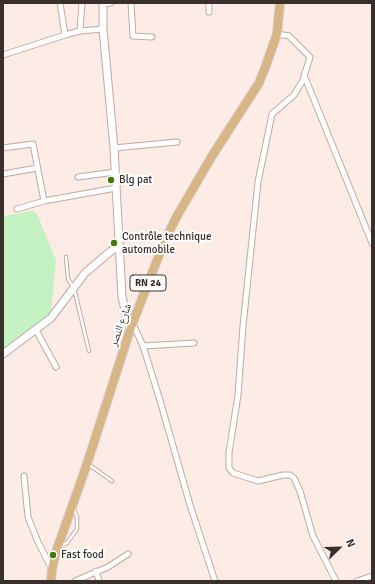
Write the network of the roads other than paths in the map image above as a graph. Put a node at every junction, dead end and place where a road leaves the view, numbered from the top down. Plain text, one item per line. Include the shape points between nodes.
1 (60, 3) edge
2 (82, 3) edge
3 (103, 3) edge
4 (111, 3) edge
5 (131, 3) edge
6 (209, 3) edge
7 (280, 3) edge
8 (209, 12) dead end
9 (103, 29) junction
10 (80, 31) junction
11 (277, 34) junction
12 (65, 35) junction
13 (152, 37) dead end
14 (3, 55) edge
15 (304, 75) junction
16 (177, 142) dead end
17 (3, 148) edge
18 (114, 148) junction
19 (37, 168) junction
20 (115, 172) junction
21 (3, 174) edge
22 (78, 177) dead end
23 (116, 188) junction
24 (44, 201) junction
25 (17, 209) dead end
26 (372, 243) edge
27 (118, 247) junction
28 (66, 258) dead end
29 (74, 288) junction
30 (132, 327) junction
31 (36, 330) junction
32 (194, 343) dead end
33 (143, 346) junction
34 (89, 351) dead end
35 (3, 354) edge
36 (56, 367) dead end
37 (87, 464) junction
38 (24, 476) dead end
39 (112, 481) dead end
40 (72, 504) junction
41 (58, 547) junction
42 (128, 554) dead end
43 (52, 569) junction
44 (96, 571) junction
45 (372, 576) edge
46 (52, 581) edge
47 (75, 581) edge
48 (99, 581) edge
49 (215, 581) edge
50 (336, 581) edge
51 (356, 581) edge

1 - 12 street
2 - 10 street
3 - 4 street
3 - 9 street
5 - 13 street via 134,36
6 - 8 street
7 - 11 main road, شارع النصر / RN 24
9 - 10 street
9 - 18 street
10 - 12 street
11 - 15 street via 289,36 310,57
11 - 30 main road, شارع النصر / RN 24 via 259,83 176,216
12 - 14 street
15 - 26 street
15 - 50 street via 294,95 272,114 258,182 229,468 233,473 258,480 283,475 294,478 313,536
16 - 18 street
17 - 19 street via 33,144
18 - 20 street
19 - 21 street
19 - 24 street
20 - 22 street
20 - 23 street
23 - 24 street
23 - 27 street
24 - 25 street
27 - 29 street via 85,273
27 - 30 street via 122,297
28 - 29 lane via 68,278
29 - 31 street via 51,318
29 - 34 lane
30 - 33 street
30 - 37 main road, شارع النصر / RN 24
31 - 35 street
31 - 36 street
32 - 33 street
33 - 49 street
37 - 39 lane
37 - 40 main road, شارع النصر / RN 24
38 - 43 street via 28,517
40 - 41 main road, شارع النصر / RN 24
40 - 41 lane via 77,517 77,529 67,543
41 - 43 main road, شارع النصر / RN 24
42 - 44 street
43 - 46 main road, شارع النصر / RN 24
44 - 47 street
44 - 48 street
45 - 51 street

